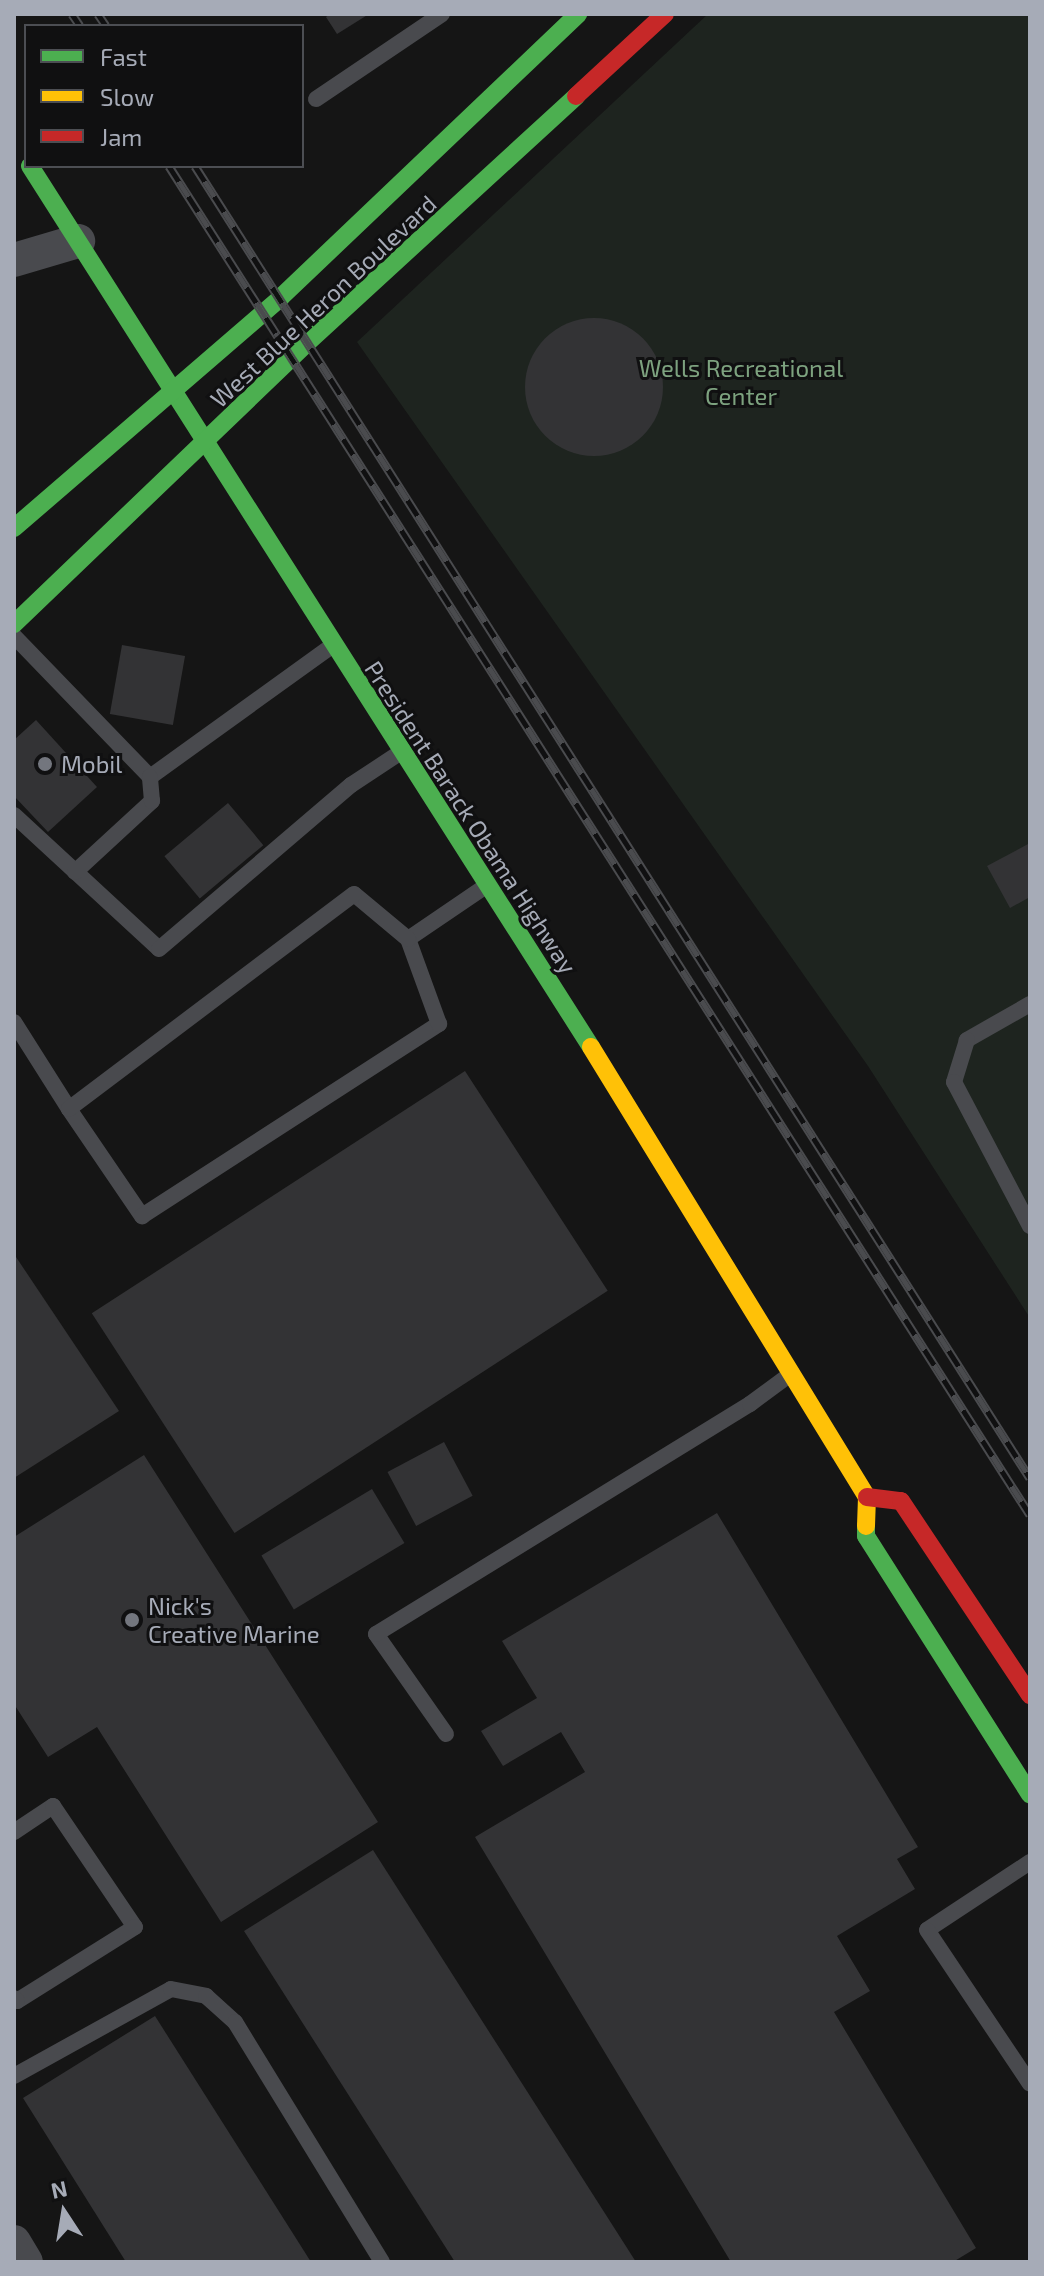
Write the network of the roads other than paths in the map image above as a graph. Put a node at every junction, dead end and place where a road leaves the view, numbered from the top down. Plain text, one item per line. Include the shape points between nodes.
1 (442, 14) edge
2 (578, 14) edge
3 (665, 14) edge
4 (316, 99) dead end
5 (31, 168) edge
6 (78, 241) junction
7 (14, 260) edge
8 (170, 389) junction
9 (206, 443) junction
10 (14, 499) edge
11 (28, 515) junction
12 (14, 528) edge
13 (14, 624) edge
14 (14, 636) edge
15 (331, 646) junction
16 (402, 751) junction
17 (150, 777) junction
18 (14, 815) edge
19 (75, 872) junction
20 (489, 884) junction
21 (408, 939) junction
22 (1030, 1004) edge
23 (14, 1022) edge
24 (69, 1109) junction
25 (1030, 1226) edge
26 (793, 1372) junction
27 (867, 1497) junction
28 (1030, 1695) edge
29 (446, 1734) dead end
30 (1030, 1794) edge
31 (14, 1832) edge
32 (1030, 1862) edge
33 (14, 1998) edge
34 (14, 2076) edge
35 (1030, 2084) edge
36 (14, 2242) edge
37 (26, 2262) edge
38 (382, 2262) edge

1 - 4 lane
2 - 8 main road, West Blue Heron Boulevard via 280,298
3 - 9 main road, West Blue Heron Boulevard via 308,342
5 - 6 main road, President Barack Obama Highway
6 - 7 street
6 - 8 main road, President Barack Obama Highway
8 - 9 main road, President Barack Obama Highway
8 - 11 main road, West Blue Heron Boulevard
9 - 13 main road, West Blue Heron Boulevard
9 - 15 main road, President Barack Obama Highway
10 - 11 lane
11 - 12 main road, West Blue Heron Boulevard
14 - 17 lane
15 - 16 main road, President Barack Obama Highway
15 - 17 lane
16 - 19 lane via 351,785 159,949
16 - 20 main road, President Barack Obama Highway
17 - 19 lane via 152,801
18 - 19 lane
20 - 21 lane
20 - 26 main road, President Barack Obama Highway
21 - 24 lane via 354,894
21 - 24 lane via 439,1024 142,1216
22 - 25 lane via 967,1040 954,1082
23 - 24 lane
26 - 27 main road, President Barack Obama Highway
26 - 29 lane via 750,1404 376,1634
27 - 28 main road via 901,1501
27 - 30 main road via 866,1536
31 - 33 lane via 53,1806 135,1927 17,2001
32 - 35 lane via 927,1930
34 - 38 lane via 171,1989 206,1996 235,2022
36 - 37 street

